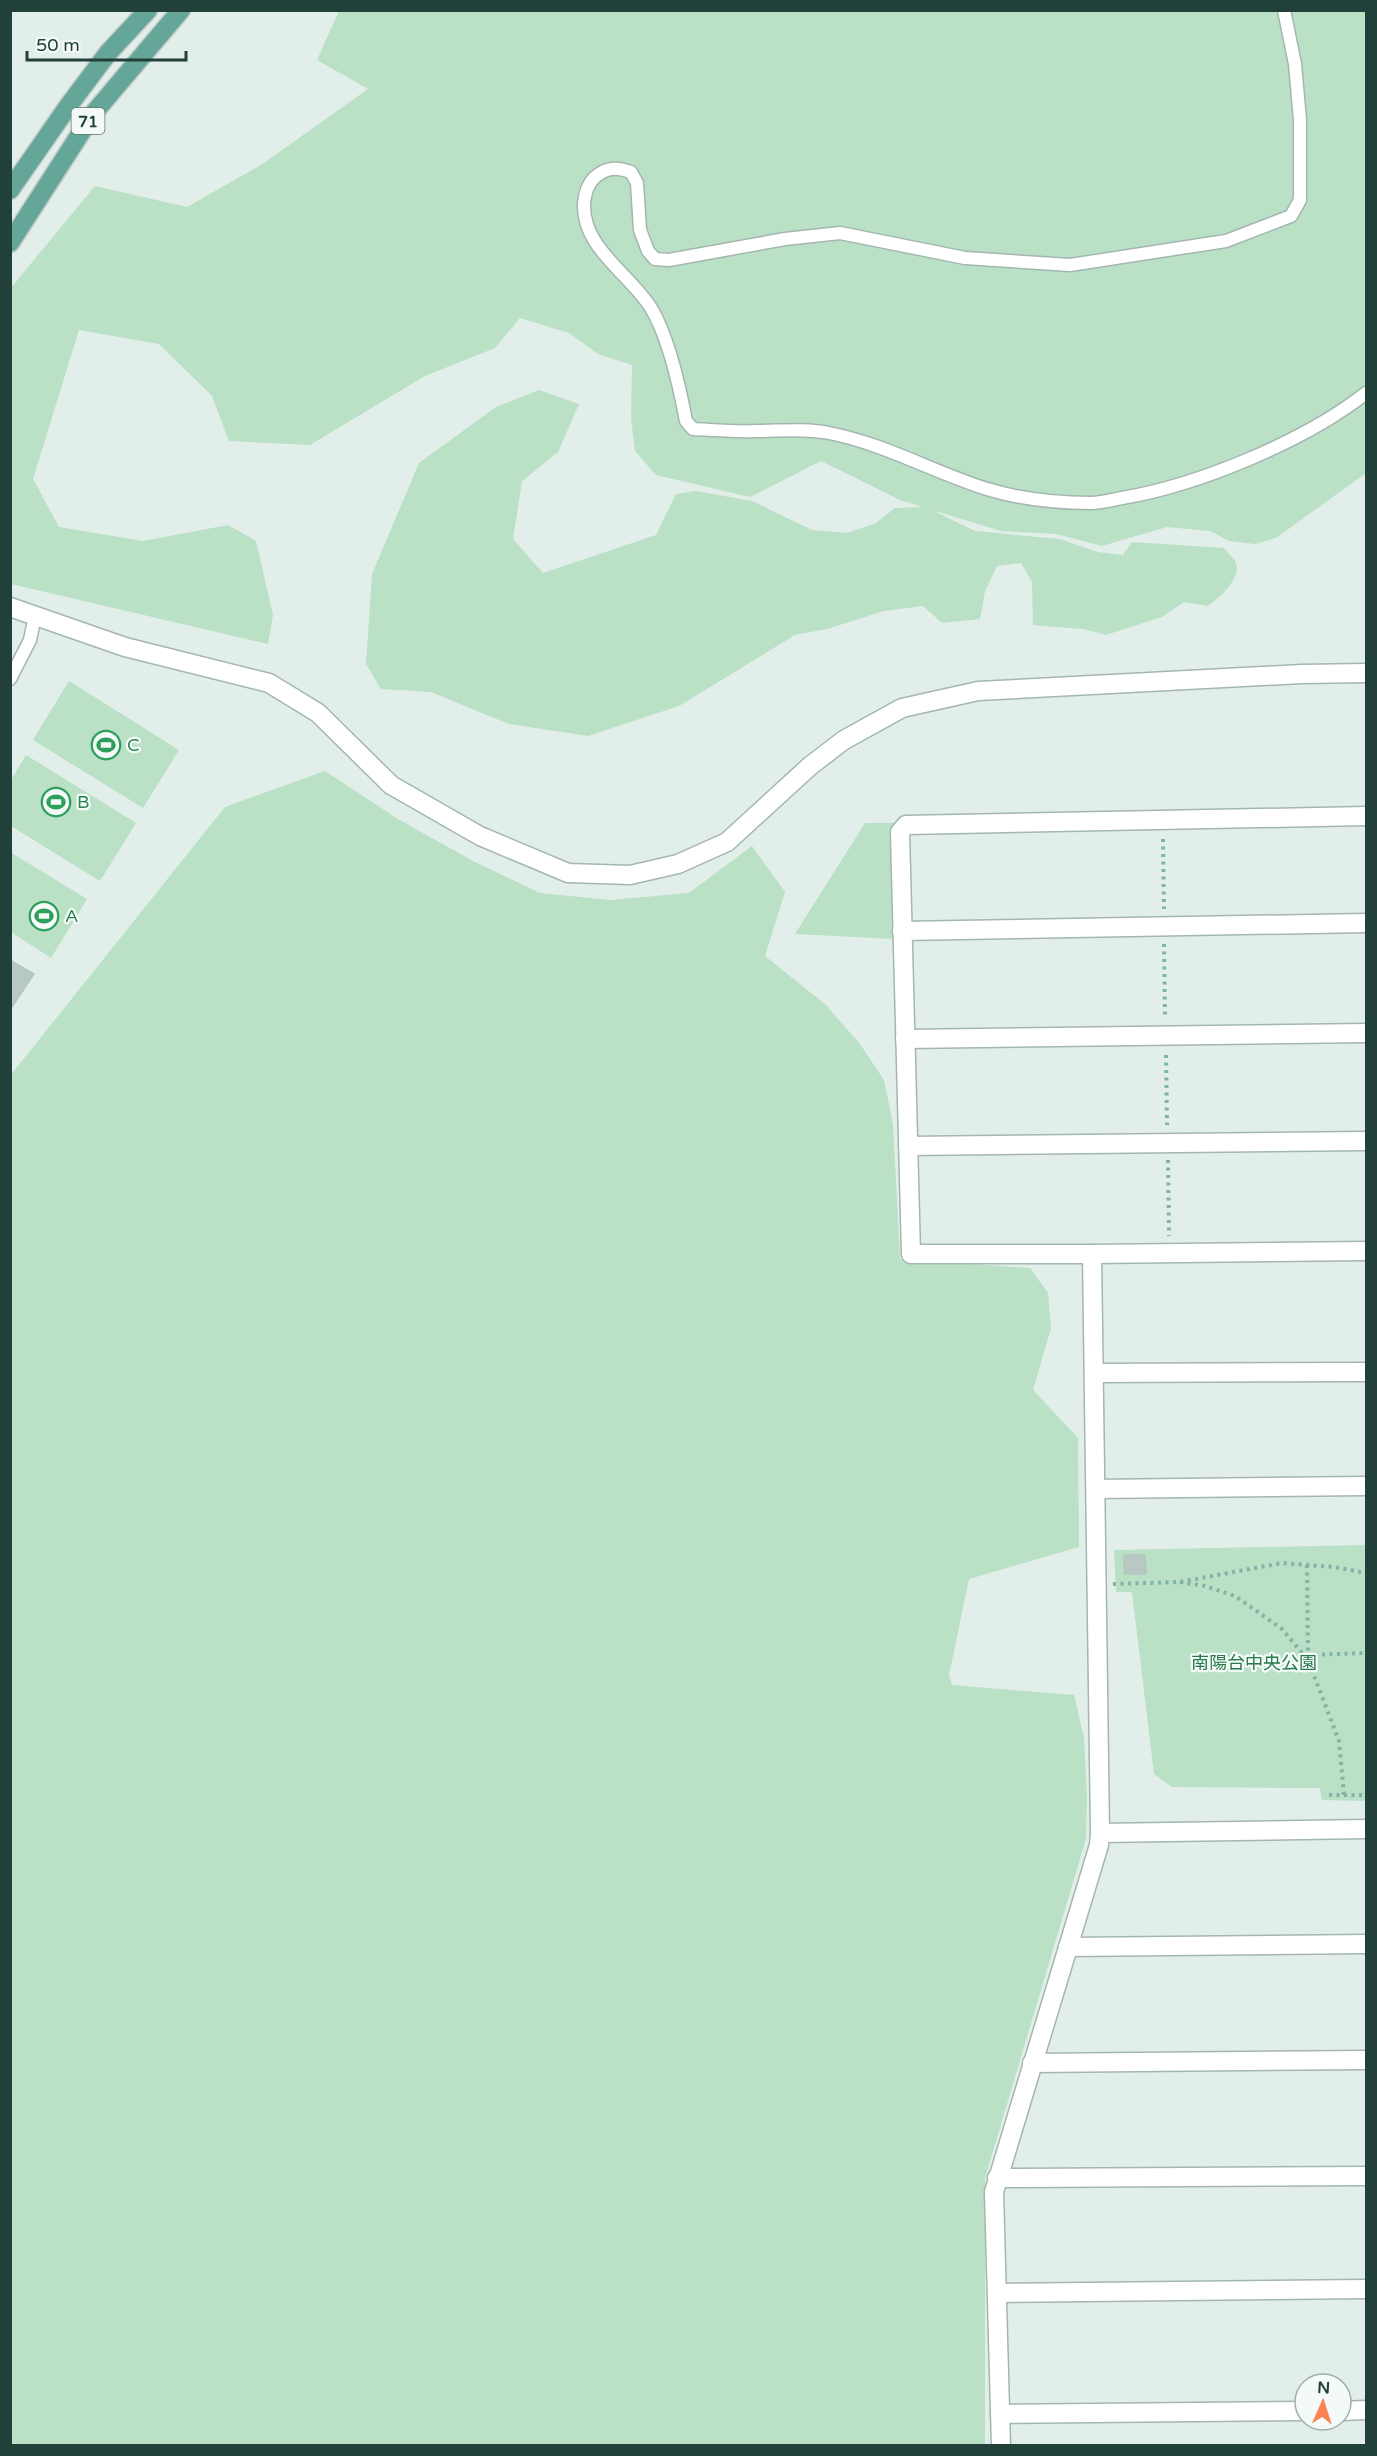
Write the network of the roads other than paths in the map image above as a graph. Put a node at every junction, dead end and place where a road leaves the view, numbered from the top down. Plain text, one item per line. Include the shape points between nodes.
1 (148, 10) edge
2 (181, 10) edge
3 (1284, 10) edge
4 (10, 190) edge
5 (10, 243) edge
6 (1366, 393) edge
7 (10, 607) edge
8 (35, 615) junction
9 (1366, 673) edge
10 (10, 679) edge
11 (1366, 816) edge
12 (1366, 923) edge
13 (902, 931) junction
14 (1366, 1033) edge
15 (905, 1039) junction
16 (1366, 1141) edge
17 (908, 1146) junction
18 (1366, 1251) edge
19 (1092, 1254) junction
20 (1094, 1372) junction
21 (1366, 1372) edge
22 (1366, 1486) edge
23 (1096, 1489) junction
24 (1366, 1829) edge
25 (1100, 1833) junction
26 (1366, 1944) edge
27 (1068, 1947) junction
28 (1366, 2060) edge
29 (1032, 2063) junction
30 (1366, 2176) edge
31 (997, 2178) junction
32 (1366, 2289) edge
33 (997, 2294) junction
34 (1293, 2411) edge
35 (1000, 2414) junction
36 (1001, 2445) edge

1 - 4 main road, 71 via 108,53
2 - 5 main road, 71 via 93,114
3 - 6 lane via 1295,64 1300,120 1300,200 1291,216 1226,241 1070,265 965,258 840,233 655,259 640,230 638,183 631,172 618,168 604,170 585,193 587,229 651,309 668,349 686,421 693,429 828,433 901,454 988,489 1040,500 1093,504 1152,493 1219,472 1285,442
7 - 8 street
8 - 9 street via 126,647 269,683 318,713 391,785 480,836 568,873 630,875 678,864 727,842 810,766 844,740 902,708 978,691
8 - 10 lane via 30,640
11 - 13 street via 906,825 900,832
12 - 13 street
13 - 15 street
14 - 15 street
15 - 17 street
16 - 17 street
17 - 19 street via 911,1254
18 - 19 street
19 - 20 street
20 - 21 street
20 - 23 street
22 - 23 street
23 - 25 street
24 - 25 street
25 - 27 street
26 - 27 street
27 - 29 street
28 - 29 street
29 - 31 street
30 - 31 street
31 - 33 street
32 - 33 street
33 - 35 street
34 - 35 street
35 - 36 street

